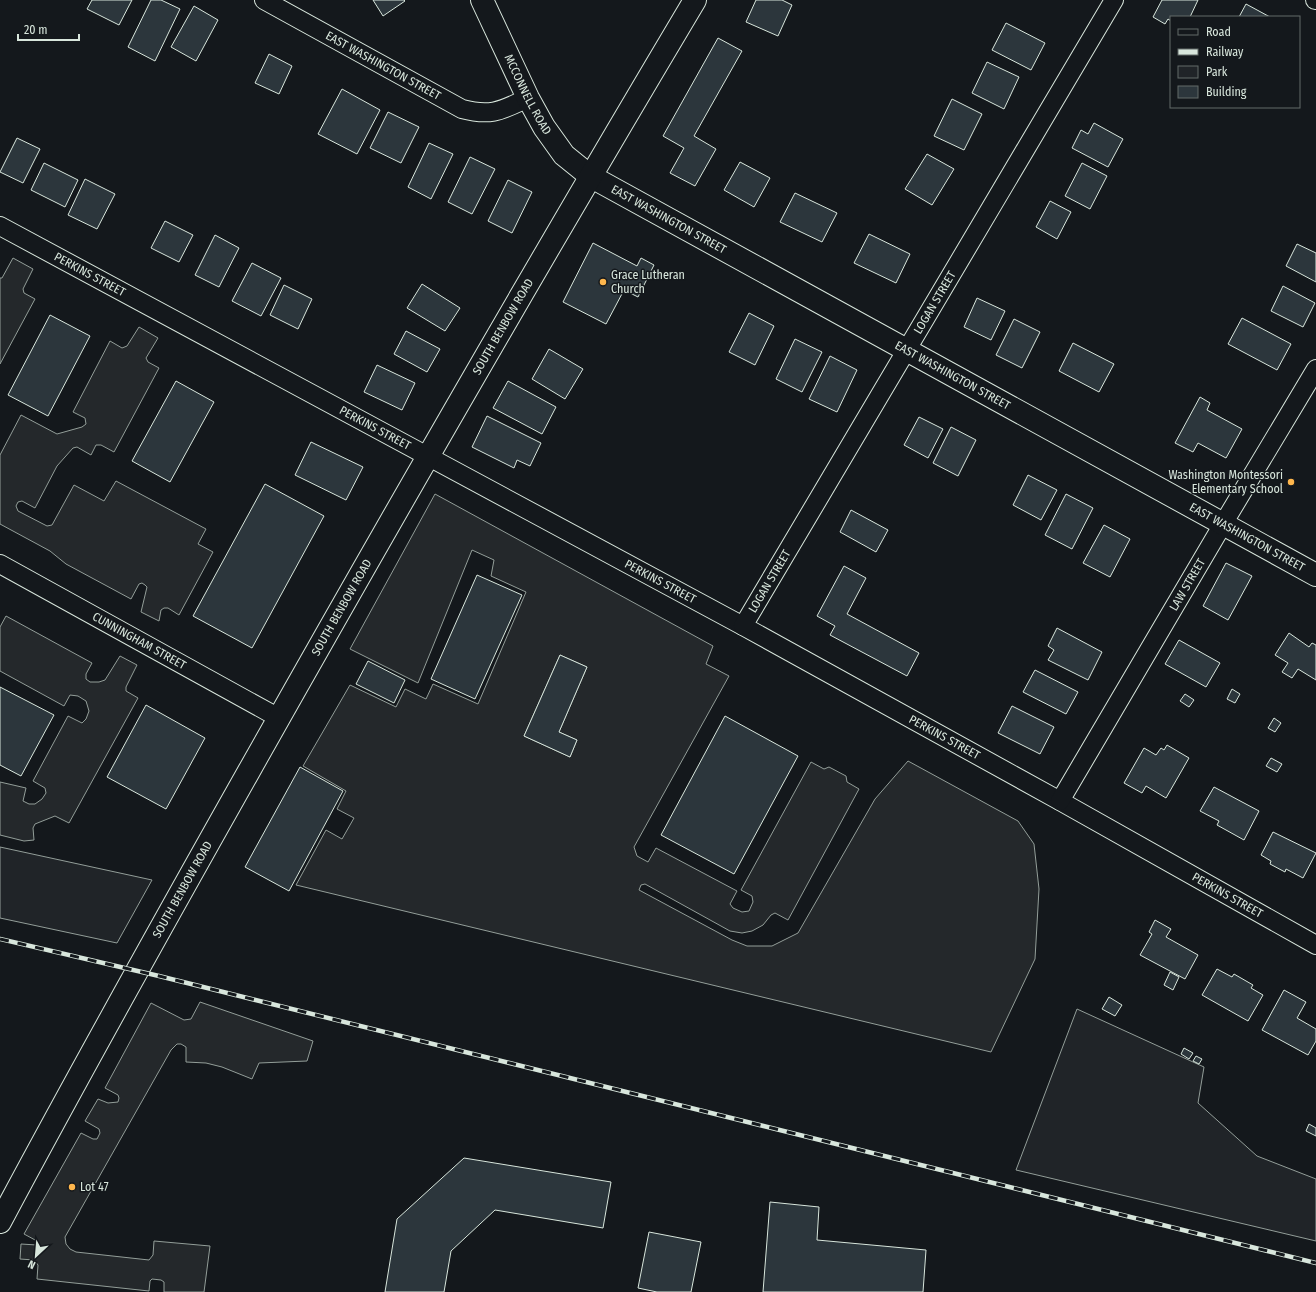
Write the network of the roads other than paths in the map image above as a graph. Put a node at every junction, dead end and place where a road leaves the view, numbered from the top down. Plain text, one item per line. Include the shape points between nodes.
1 (264, 0) edge
2 (482, 0) edge
3 (694, 0) edge
4 (1114, 0) edge
5 (528, 98) junction
6 (590, 176) junction
7 (0, 226) edge
8 (906, 350) junction
9 (1316, 369) edge
10 (428, 455) junction
11 (1223, 524) junction
12 (0, 564) edge
13 (1316, 575) edge
14 (743, 626) junction
15 (279, 718) junction
16 (1060, 801) junction
17 (1316, 946) edge
18 (0, 1222) edge

1 - 5 street, EAST WASHINGTON STREET via 462,109 494,113
2 - 5 street, MCCONNELL ROAD
3 - 6 street, SOUTH BENBOW ROAD
4 - 8 street, LOGAN STREET
5 - 6 street, MCCONNELL ROAD via 564,155
6 - 8 street, EAST WASHINGTON STREET
6 - 10 street, SOUTH BENBOW ROAD
7 - 10 street, PERKINS STREET
8 - 11 street, EAST WASHINGTON STREET
8 - 14 street, LOGAN STREET
9 - 11 street, LAW STREET
10 - 14 street, PERKINS STREET
10 - 15 street, SOUTH BENBOW ROAD
11 - 13 street, EAST WASHINGTON STREET
11 - 16 street, LAW STREET
12 - 15 street, CUNNINGHAM STREET
14 - 16 street, PERKINS STREET
15 - 18 street, SOUTH BENBOW ROAD via 66,1098
16 - 17 street, PERKINS STREET

